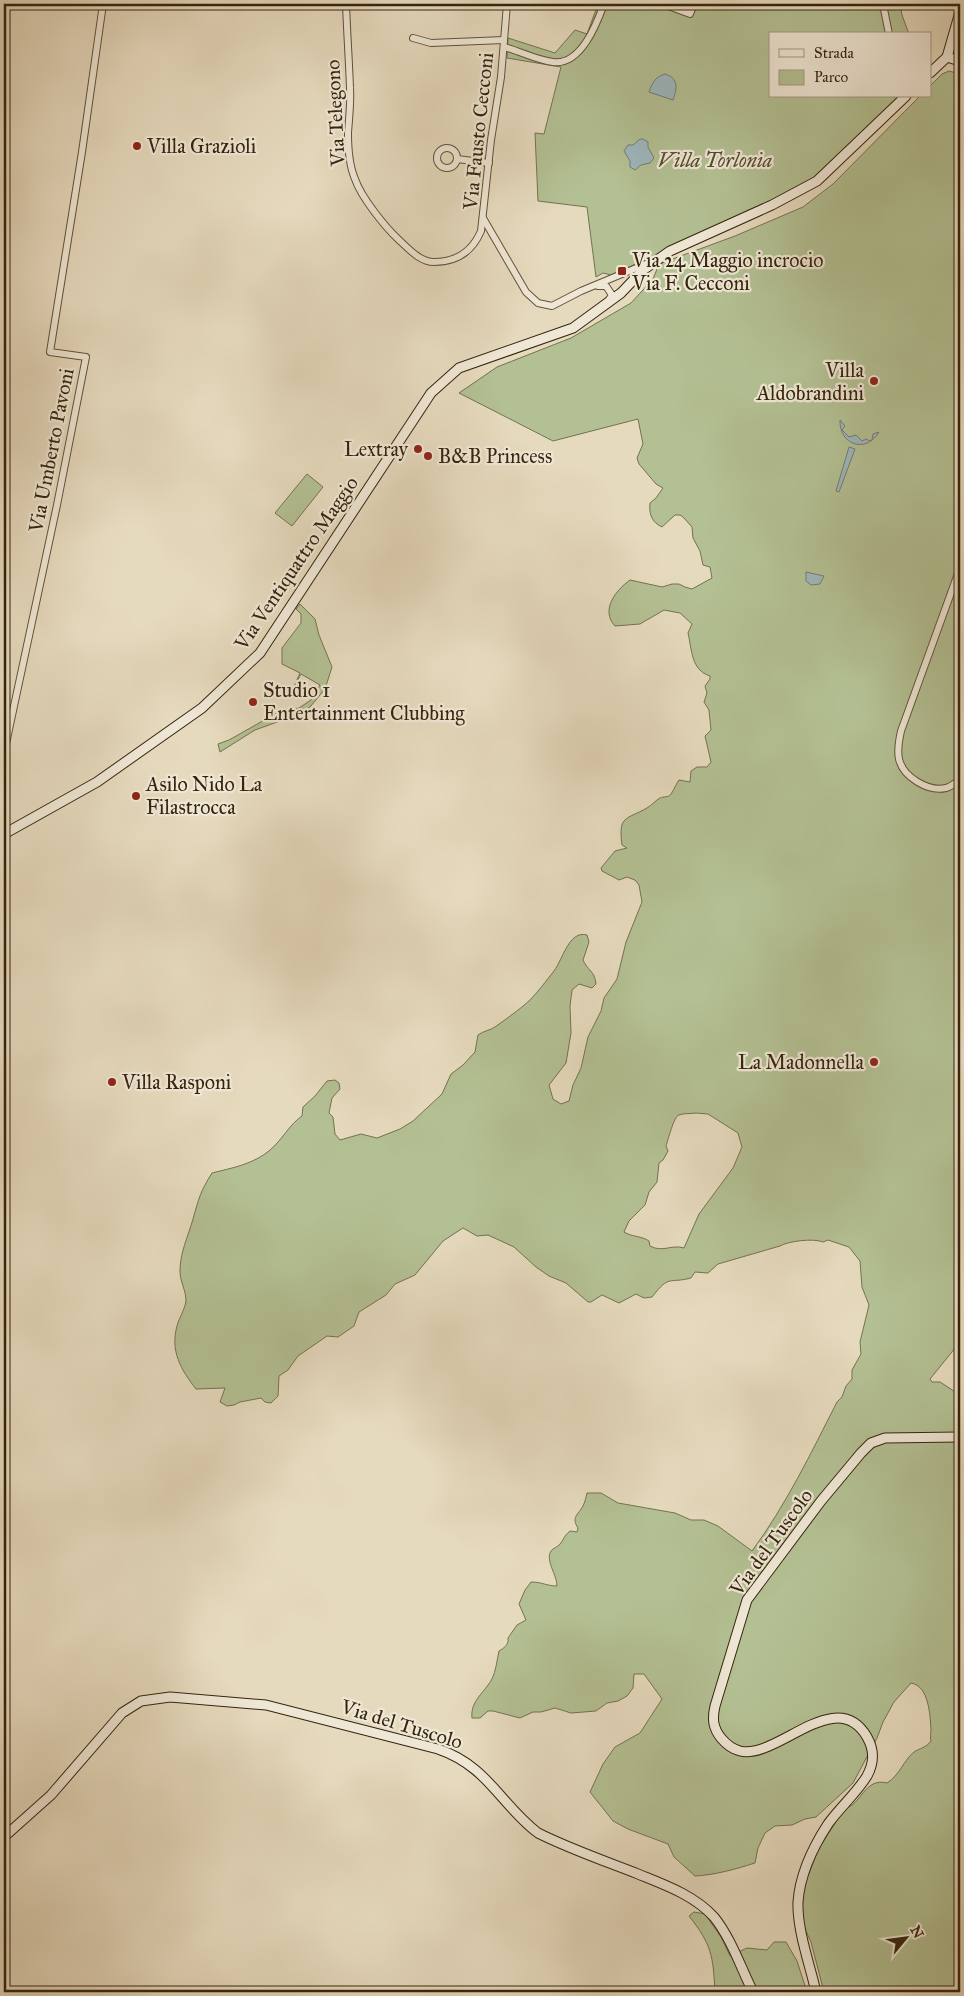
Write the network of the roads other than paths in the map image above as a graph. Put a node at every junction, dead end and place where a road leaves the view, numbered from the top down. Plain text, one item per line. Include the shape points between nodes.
1 (103, 4) edge
2 (346, 4) edge
3 (507, 4) edge
4 (604, 4) edge
5 (663, 4) edge
6 (694, 4) edge
7 (882, 4) edge
8 (960, 12) edge
9 (889, 32) edge
10 (413, 38) dead end
11 (504, 44) junction
12 (947, 57) junction
13 (960, 61) edge
14 (932, 71) edge
15 (904, 98) edge
16 (456, 159) dead end
17 (488, 163) junction
18 (483, 218) junction
19 (659, 259) junction
20 (594, 285) junction
21 (604, 306) junction
22 (960, 568) edge
23 (4, 753) edge
24 (960, 780) edge
25 (4, 834) edge
26 (960, 1437) edge
27 (4, 1837) edge
28 (753, 1992) edge
29 (816, 1992) edge

1 - 23 street, Via Umberto Pavoni via 50,352 86,357
2 - 18 street, Via Telegono via 349,149 358,185 391,232 417,256 430,262 443,262 466,254 476,244
3 - 11 street, Via Fausto Cecconi
4 - 11 street via 592,36 570,57 554,63
5 - 6 street via 690,14
7 - 9 street
8 - 12 street
10 - 11 street via 431,43
11 - 17 street, Via Fausto Cecconi
12 - 13 street
12 - 14 street
15 - 19 street, Via Ventiquattro Maggio via 817,181
16 - 17 street
17 - 18 street, Via Fausto Cecconi
18 - 20 street, Via Fausto Cecconi via 526,292 538,304 552,306
19 - 20 street, Via Fausto Cecconi
19 - 21 street, Via Ventiquattro Maggio
20 - 21 street via 606,286 612,295
21 - 25 street, Via Ventiquattro Maggio via 573,328 459,368 431,393 260,653 202,708 96,782
22 - 24 street via 898,745 899,760 906,773 918,782 932,788 946,788
26 - 29 street, Via del Tuscolo via 884,1438 867,1446 747,1600 715,1706 713,1722 716,1732 728,1745 741,1752 762,1747 834,1718 860,1727 871,1745 873,1757 867,1776 817,1842 801,1886 799,1919
27 - 28 street, Via del Tuscolo via 51,1795 107,1728 131,1706 141,1701 170,1697 266,1704 457,1756 476,1769 538,1833 656,1881 699,1903 722,1929

